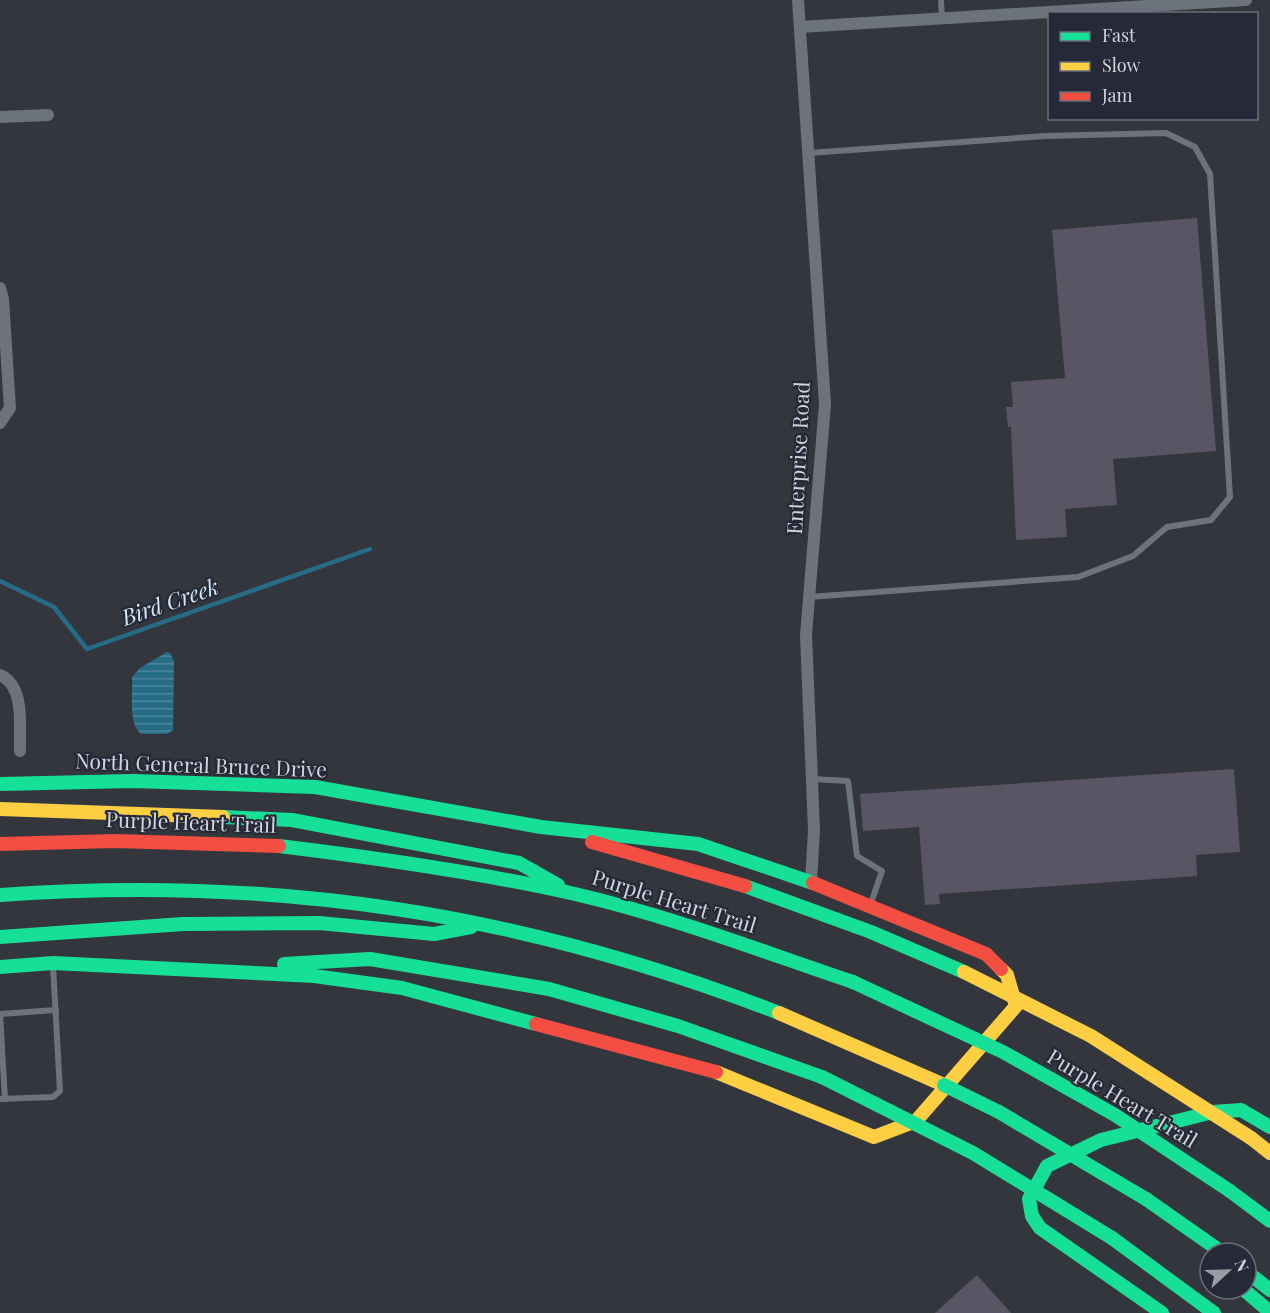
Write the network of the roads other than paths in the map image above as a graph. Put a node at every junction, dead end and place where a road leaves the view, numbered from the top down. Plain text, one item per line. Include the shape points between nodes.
1 (798, 0) edge
2 (940, 0) edge
3 (1246, 0) edge
4 (1048, 12) edge
5 (1054, 12) edge
6 (942, 19) junction
7 (800, 27) junction
8 (48, 115) dead end
9 (0, 117) edge
10 (808, 153) junction
11 (0, 288) edge
12 (0, 422) edge
13 (810, 597) junction
14 (0, 675) edge
15 (20, 752) dead end
16 (812, 779) junction
17 (0, 784) edge
18 (0, 809) edge
19 (541, 828) junction
20 (0, 844) edge
21 (811, 882) junction
22 (0, 894) edge
23 (575, 894) junction
24 (869, 906) junction
25 (486, 924) junction
26 (0, 938) edge
27 (53, 963) junction
28 (0, 967) edge
29 (196, 970) junction
30 (56, 1010) junction
31 (0, 1014) edge
32 (2, 1099) edge
33 (1270, 1127) edge
34 (1270, 1153) edge
35 (1270, 1221) edge
36 (1204, 1241) edge
37 (1258, 1280) edge
38 (1270, 1290) edge
39 (1257, 1301) edge
40 (1270, 1312) edge
41 (1162, 1313) edge
42 (1214, 1313) edge

1 - 7 street, Enterprise Road
2 - 6 lane
3 - 5 street
4 - 6 street
6 - 7 street
7 - 10 street, Enterprise Road
8 - 9 street
10 - 13 street, Enterprise Road via 825,404
10 - 13 lane via 1045,136 1166,133 1195,147 1210,174 1230,497 1211,520 1167,527 1133,556 1078,577
11 - 12 street via 10,408
13 - 16 street, Enterprise Road via 806,635
14 - 15 street via 8,678 18,695
16 - 21 street, Enterprise Road
16 - 24 lane via 848,781 857,856 882,871
17 - 19 main road, North General Bruce Drive via 133,781 315,787
18 - 23 main road via 292,820 519,863
19 - 21 main road via 698,844
19 - 34 main road, bridge via 730,880 871,932 964,972 1091,1036
20 - 23 main road, Purple Heart Trail via 115,841 270,845 380,858
21 - 24 main road
22 - 25 main road via 88,888 258,892 330,898
23 - 35 main road, Purple Heart Trail, bridge via 671,920 853,982 1003,1052 1115,1115
24 - 29 main road via 986,954 1007,975 1016,1006 916,1122 874,1137 721,1073 402,988 314,976
25 - 26 main road via 434,934 319,923 195,924
25 - 36 main road, bridge via 562,941 658,971 873,1051 999,1112 1146,1199
27 - 28 main road
27 - 29 main road
27 - 30 lane
29 - 42 main road, bridge via 370,959 549,989 668,1023 822,1077 973,1153 1112,1238
30 - 31 lane
30 - 32 lane via 59,1094
31 - 32 lane
33 - 41 main road via 1241,1110 1213,1112 1101,1140 1047,1166 1029,1199 1032,1216 1040,1228
37 - 38 main road
39 - 40 main road

